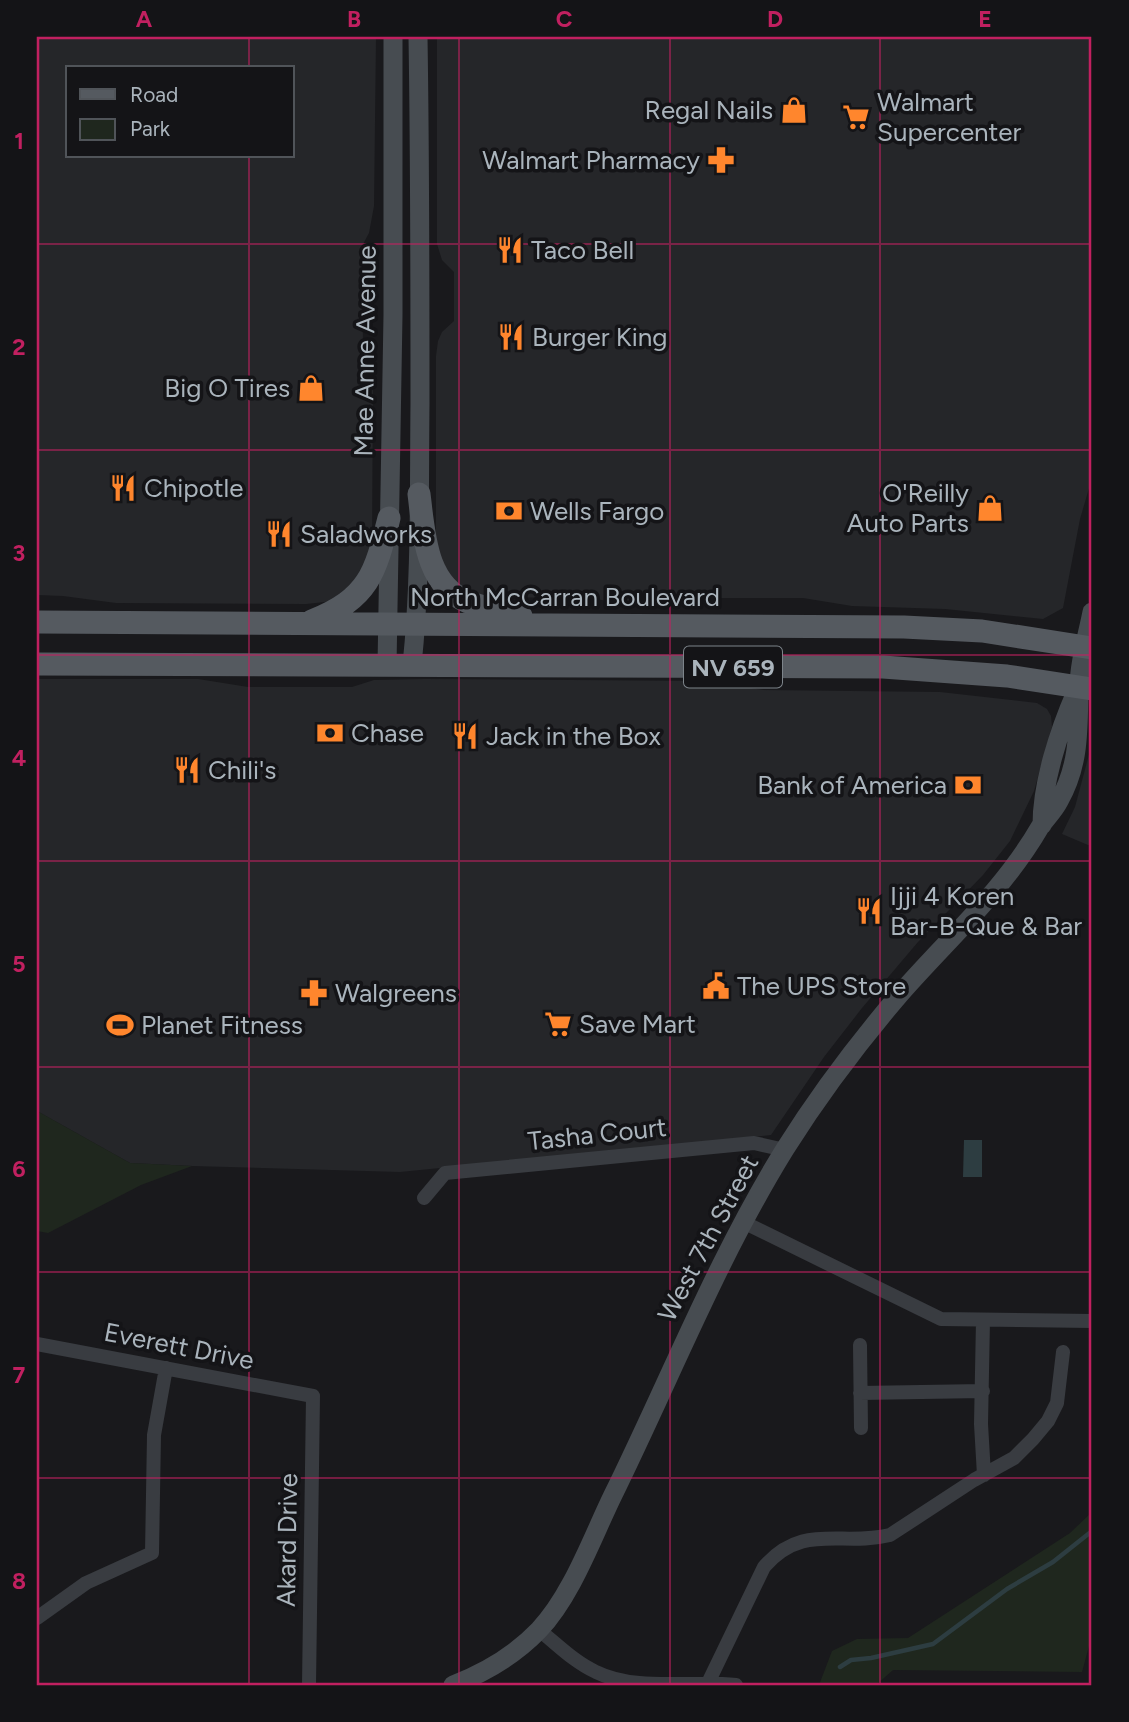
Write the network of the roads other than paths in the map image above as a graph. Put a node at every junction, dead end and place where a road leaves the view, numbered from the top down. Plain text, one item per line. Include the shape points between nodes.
1 (393, 37) edge
2 (418, 37) edge
3 (419, 494) junction
4 (389, 518) junction
5 (1092, 612) edge
6 (37, 622) edge
7 (271, 623) junction
8 (388, 624) junction
9 (416, 624) junction
10 (551, 624) junction
11 (1089, 648) edge
12 (37, 664) edge
13 (412, 665) junction
14 (387, 666) junction
15 (1085, 688) edge
16 (785, 1150) junction
17 (424, 1198) dead end
18 (743, 1222) junction
19 (984, 1320) junction
20 (1092, 1321) edge
21 (37, 1344) edge
22 (860, 1345) dead end
23 (1063, 1352) dead end
24 (166, 1368) junction
25 (983, 1391) junction
26 (860, 1394) junction
27 (313, 1396) joint
28 (861, 1429) dead end
29 (984, 1475) junction
30 (37, 1618) edge
31 (539, 1630) junction
32 (708, 1683) junction
33 (309, 1685) edge
34 (455, 1685) edge
35 (736, 1685) edge

1 - 4 main road, Mae Anne Avenue
2 - 3 main road, Mae Anne Avenue
3 - 9 main road, Mae Anne Avenue
3 - 10 main road via 430,560 449,590 469,602
4 - 7 main road via 373,572 353,600 306,623
4 - 8 main road, Mae Anne Avenue
5 - 11 main road, West 7th Street
6 - 7 main road, North McCarran Boulevard / NV 659
7 - 8 main road, North McCarran Boulevard / NV 659
8 - 9 main road, North McCarran Boulevard / NV 659
8 - 14 main road, Mae Anne Avenue
9 - 10 main road, North McCarran Boulevard / NV 659
9 - 13 main road, Mae Anne Avenue
10 - 11 main road, North McCarran Boulevard / NV 659 via 929,627
11 - 15 main road, West 7th Street
12 - 14 main road, NV 659
13 - 14 main road, NV 659
13 - 15 main road, NV 659 via 883,667
15 - 16 main road, West 7th Street via 1077,747 1060,800 1014,869 868,1033
16 - 17 street, Tasha Court via 754,1143 445,1173
16 - 18 main road, West 7th Street
18 - 19 street via 942,1319
18 - 31 main road, West 7th Street via 576,1570
19 - 20 street
19 - 25 street
21 - 24 street, Everett Drive
22 - 26 street
23 - 29 street via 1057,1403 1048,1421 1014,1458
24 - 27 street, Everett Drive
24 - 30 street via 155,1435 152,1553 86,1583
25 - 26 street
25 - 29 street
26 - 28 street
27 - 33 street, Akard Drive
29 - 32 street via 890,1535 802,1540 775,1554 764,1566
31 - 32 street via 580,1664 618,1680
31 - 34 main road, West 7th Street via 510,1654
32 - 35 street

